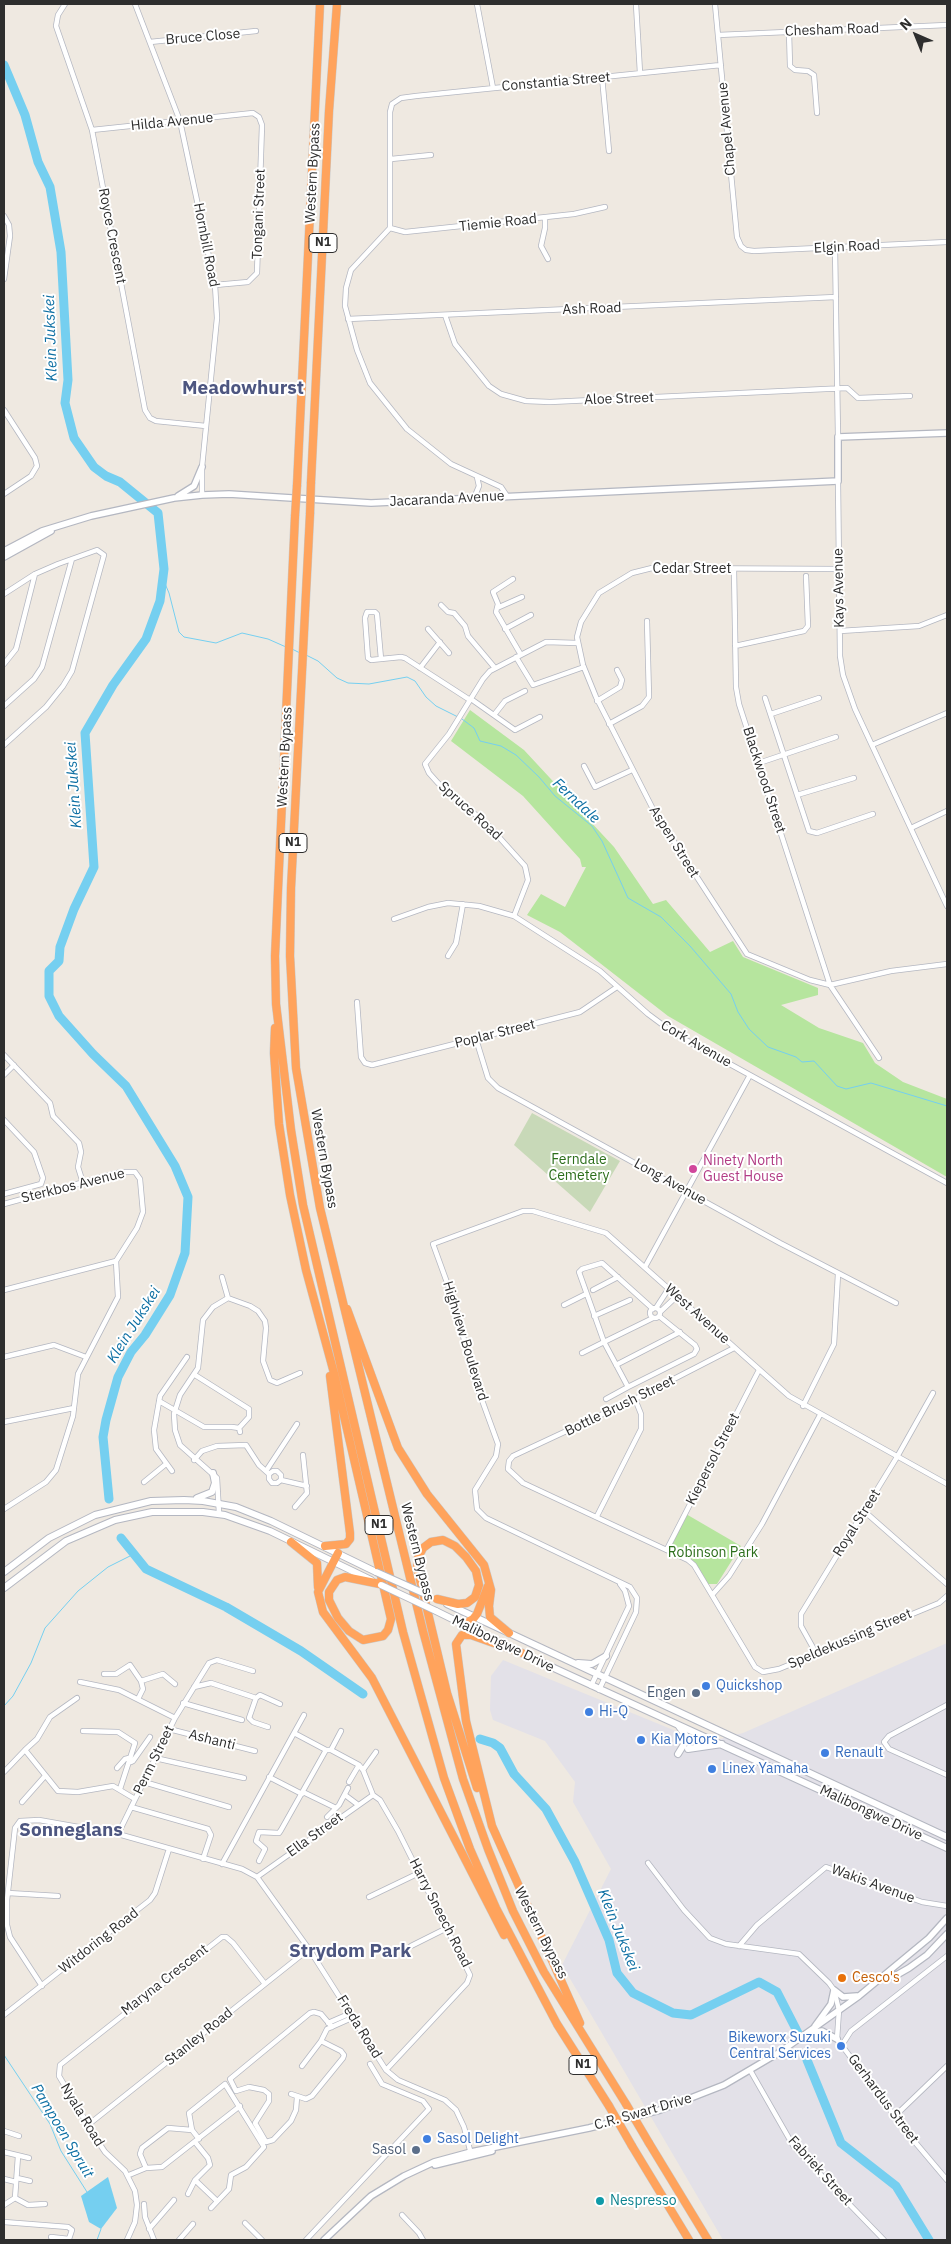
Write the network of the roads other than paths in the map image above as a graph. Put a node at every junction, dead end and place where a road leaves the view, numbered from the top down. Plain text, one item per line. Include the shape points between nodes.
1 (65, 4) edge
2 (135, 4) edge
3 (320, 4) edge
4 (337, 4) edge
5 (477, 4) edge
6 (636, 4) edge
7 (715, 4) edge
8 (947, 25) edge
9 (256, 31) dead end
10 (789, 32) junction
11 (718, 35) junction
12 (150, 42) junction
13 (721, 65) junction
14 (640, 73) junction
15 (602, 77) junction
16 (493, 88) junction
17 (253, 113) joint
18 (817, 113) dead end
19 (180, 121) junction
20 (92, 130) junction
21 (609, 151) dead end
22 (431, 155) dead end
23 (391, 159) junction
24 (606, 207) dead end
25 (4, 216) edge
26 (545, 218) junction
27 (390, 228) junction
28 (947, 242) edge
29 (835, 247) junction
30 (746, 250) joint
31 (548, 259) dead end
32 (5, 266) edge
33 (4, 279) edge
34 (215, 285) junction
35 (836, 297) junction
36 (445, 315) junction
37 (348, 319) junction
38 (837, 389) junction
39 (910, 396) dead end
40 (4, 410) edge
41 (206, 426) junction
42 (947, 433) edge
43 (838, 437) junction
44 (202, 467) junction
45 (476, 477) junction
46 (838, 481) junction
47 (4, 494) edge
48 (202, 495) junction
49 (507, 496) junction
50 (174, 498) junction
51 (474, 498) junction
52 (60, 526) junction
53 (4, 551) edge
54 (4, 557) edge
55 (72, 559) junction
56 (734, 569) junction
57 (839, 569) junction
58 (35, 574) junction
59 (806, 576) dead end
60 (512, 579) dead end
61 (4, 594) edge
62 (522, 597) dead end
63 (441, 605) dead end
64 (497, 608) junction
65 (531, 615) dead end
66 (947, 615) edge
67 (647, 621) dead end
68 (428, 629) dead end
69 (505, 629) junction
70 (840, 631) junction
71 (440, 642) junction
72 (577, 643) junction
73 (736, 646) junction
74 (449, 652) dead end
75 (519, 656) junction
76 (381, 659) junction
77 (4, 664) edge
78 (584, 667) junction
79 (420, 668) junction
80 (495, 668) junction
81 (617, 670) dead end
82 (525, 691) dead end
83 (765, 698) dead end
84 (819, 698) dead end
85 (471, 699) junction
86 (597, 700) junction
87 (4, 706) edge
88 (947, 713) edge
89 (771, 714) junction
90 (494, 715) junction
91 (540, 717) dead end
92 (609, 724) junction
93 (836, 737) dead end
94 (4, 745) edge
95 (872, 745) junction
96 (784, 754) junction
97 (759, 763) junction
98 (584, 766) dead end
99 (632, 770) junction
100 (854, 778) dead end
101 (797, 795) junction
102 (947, 810) edge
103 (874, 814) dead end
104 (911, 828) junction
105 (463, 904) junction
106 (947, 906) edge
107 (514, 916) junction
108 (394, 919) dead end
109 (448, 956) dead end
110 (947, 964) edge
111 (830, 985) junction
112 (617, 986) junction
113 (357, 1002) dead end
114 (276, 1004) junction
115 (476, 1039) junction
116 (4, 1055) edge
117 (879, 1058) dead end
118 (14, 1065) junction
119 (4, 1075) edge
120 (750, 1075) junction
121 (4, 1120) edge
122 (83, 1183) junction
123 (947, 1183) edge
124 (687, 1191) junction
125 (4, 1194) edge
126 (4, 1204) edge
127 (433, 1244) joint
128 (116, 1261) junction
129 (645, 1267) junction
130 (838, 1274) junction
131 (222, 1276) dead end
132 (618, 1277) junction
133 (337, 1281) junction
134 (669, 1288) junction
135 (4, 1290) edge
136 (593, 1290) dead end
137 (586, 1294) junction
138 (677, 1296) junction
139 (228, 1298) junction
140 (630, 1300) dead end
141 (896, 1303) dead end
142 (564, 1305) dead end
143 (657, 1312) junction
144 (594, 1316) junction
145 (652, 1318) junction
146 (680, 1332) junction
147 (604, 1342) junction
148 (734, 1348) junction
149 (326, 1349) junction
150 (582, 1353) dead end
151 (187, 1356) dead end
152 (4, 1357) edge
153 (86, 1357) junction
154 (616, 1365) junction
155 (759, 1370) junction
156 (300, 1373) dead end
157 (194, 1375) junction
158 (628, 1387) junction
159 (933, 1393) dead end
160 (606, 1399) dead end
161 (635, 1399) junction
162 (159, 1401) junction
163 (803, 1406) junction
164 (74, 1408) junction
165 (174, 1409) junction
166 (820, 1415) junction
167 (4, 1422) edge
168 (296, 1424) dead end
169 (303, 1455) dead end
170 (897, 1457) junction
171 (194, 1460) junction
172 (166, 1464) junction
173 (507, 1464) joint
174 (172, 1471) dead end
175 (213, 1473) junction
176 (267, 1473) junction
177 (281, 1480) junction
178 (144, 1482) dead end
179 (947, 1484) edge
180 (307, 1486) junction
181 (184, 1500) junction
182 (219, 1503) junction
183 (295, 1507) dead end
184 (4, 1509) edge
185 (864, 1511) junction
186 (218, 1514) junction
187 (597, 1516) junction
188 (291, 1542) junction
189 (325, 1546) junction
190 (667, 1549) junction
191 (338, 1553) junction
192 (333, 1562) junction
193 (4, 1572) edge
194 (489, 1581) junction
195 (619, 1583) junction
196 (947, 1584) edge
197 (380, 1585) junction
198 (4, 1588) edge
199 (318, 1592) junction
200 (712, 1595) junction
201 (947, 1596) edge
202 (434, 1598) junction
203 (475, 1616) junction
204 (464, 1624) junction
205 (509, 1633) junction
206 (522, 1653) junction
207 (816, 1653) junction
208 (606, 1656) junction
209 (570, 1662) junction
210 (253, 1671) dead end
211 (104, 1674) dead end
212 (596, 1675) junction
213 (605, 1679) junction
214 (142, 1681) junction
215 (80, 1682) dead end
216 (175, 1684) dead end
217 (591, 1686) junction
218 (194, 1687) junction
219 (600, 1690) junction
220 (77, 1698) dead end
221 (138, 1698) junction
222 (256, 1698) junction
223 (183, 1703) junction
224 (280, 1704) dead end
225 (947, 1706) edge
226 (304, 1715) dead end
227 (174, 1718) junction
228 (242, 1720) dead end
229 (677, 1724) junction
230 (268, 1726) dead end
231 (169, 1729) junction
232 (83, 1731) dead end
233 (341, 1731) dead end
234 (294, 1733) junction
235 (150, 1737) dead end
236 (723, 1744) junction
237 (688, 1749) dead end
238 (25, 1750) junction
239 (328, 1750) junction
240 (256, 1751) dead end
241 (376, 1752) dead end
242 (678, 1754) dead end
243 (155, 1758) junction
244 (131, 1762) junction
245 (359, 1765) junction
246 (117, 1768) dead end
247 (363, 1770) junction
248 (4, 1772) edge
249 (947, 1775) edge
250 (45, 1776) junction
251 (269, 1777) junction
252 (244, 1778) dead end
253 (144, 1782) junction
254 (349, 1782) dead end
255 (348, 1788) dead end
256 (120, 1789) junction
257 (302, 1793) junction
258 (345, 1795) junction
259 (373, 1795) junction
260 (135, 1799) junction
261 (22, 1802) dead end
262 (358, 1804) junction
263 (131, 1807) junction
264 (229, 1807) dead end
265 (336, 1808) junction
266 (327, 1817) dead end
267 (492, 1826) junction
268 (118, 1834) junction
269 (947, 1837) edge
270 (947, 1848) edge
271 (169, 1850) junction
272 (203, 1859) junction
273 (259, 1860) dead end
274 (648, 1863) dead end
275 (222, 1864) junction
276 (419, 1873) junction
277 (257, 1877) junction
278 (8, 1893) junction
279 (58, 1896) dead end
280 (369, 1898) dead end
281 (947, 1906) edge
282 (947, 1918) edge
283 (447, 1928) junction
284 (947, 1934) edge
285 (411, 1946) dead end
286 (739, 1946) junction
287 (309, 1949) junction
288 (947, 1956) edge
289 (882, 1978) junction
290 (265, 1984) junction
291 (42, 1986) junction
292 (834, 1990) junction
293 (859, 1996) junction
294 (839, 2010) junction
295 (4, 2015) edge
296 (353, 2015) junction
297 (558, 2024) junction
298 (330, 2025) junction
299 (810, 2032) junction
300 (837, 2039) junction
301 (322, 2041) junction
302 (842, 2045) junction
303 (593, 2051) junction
304 (370, 2064) dead end
305 (59, 2066) joint
306 (302, 2066) dead end
307 (947, 2066) edge
308 (386, 2070) junction
309 (750, 2070) junction
310 (291, 2094) dead end
311 (297, 2097) junction
312 (240, 2106) junction
313 (895, 2116) junction
314 (88, 2125) junction
315 (192, 2130) junction
316 (4, 2131) edge
317 (19, 2136) dead end
318 (197, 2140) junction
319 (4, 2152) edge
320 (471, 2154) junction
321 (18, 2156) junction
322 (29, 2158) dead end
323 (146, 2168) junction
324 (129, 2176) junction
325 (4, 2179) edge
326 (16, 2180) junction
327 (195, 2180) junction
328 (947, 2180) edge
329 (30, 2181) dead end
330 (188, 2194) dead end
331 (15, 2198) junction
332 (174, 2200) dead end
333 (217, 2201) junction
334 (45, 2204) dead end
335 (144, 2204) dead end
336 (4, 2205) edge
337 (211, 2208) dead end
338 (402, 2215) dead end
339 (4, 2222) edge
340 (245, 2223) dead end
341 (194, 2224) dead end
342 (149, 2229) junction
343 (51, 2237) dead end
344 (127, 2240) edge
345 (154, 2240) edge
346 (179, 2240) edge
347 (262, 2240) edge
348 (306, 2240) edge
349 (324, 2240) edge
350 (422, 2240) edge
351 (689, 2240) edge
352 (708, 2240) edge
353 (884, 2240) edge

1 - 20 street, Royce Crescent via 56,26
2 - 12 street, Hornbill Road
3 - 114 highway, Western Bypass / N1, bridge via 275,918
4 - 133 highway, Western Bypass / N1, bridge via 291,888 291,1007 298,1084
5 - 16 street
6 - 14 street
7 - 11 street, Chapel Avenue
8 - 10 street, Chesham Road
9 - 12 street, Bruce Close
10 - 11 street, Chesham Road
10 - 18 street via 790,66 814,75
11 - 13 street, Chapel Avenue
12 - 19 street, Hornbill Road
13 - 14 street, Constantia Street
13 - 30 street, Chapel Avenue via 737,237
14 - 15 street, Constantia Street
15 - 16 street, Constantia Street
15 - 21 street
16 - 23 street, Constantia Street via 401,98 392,104
17 - 19 street, Hilda Avenue
17 - 34 street, Tongani Street via 262,125 257,273 248,282
19 - 20 street, Hilda Avenue
19 - 34 street, Hornbill Road
20 - 41 street, Royce Crescent via 145,410 156,421
22 - 23 street
23 - 27 street
24 - 26 street, Tiemie Road
25 - 32 street via 10,230
26 - 27 street, Tiemie Road via 404,232
26 - 31 street via 541,246
27 - 37 street via 354,266 345,299
28 - 29 street, Elgin Road
29 - 30 street, Elgin Road
29 - 35 street, Kays Avenue
32 - 33 street
34 - 41 street, Hornbill Road via 216,325
35 - 36 street, Ash Road
35 - 38 street, Kays Avenue
36 - 37 street, Ash Road
36 - 38 street, Aloe Street via 455,344 489,386 501,394 526,401
37 - 45 street via 367,378 395,415 451,464
38 - 39 street via 850,389 858,398
38 - 43 street, Kays Avenue
40 - 47 street via 37,466 31,476
41 - 44 street, Hornbill Road
42 - 43 street
43 - 46 street, Kays Avenue
44 - 48 street, Hornbill Road
44 - 50 street via 194,486
45 - 49 street via 501,487
45 - 51 street via 479,486
46 - 49 street, Jacaranda Avenue
46 - 57 street, Kays Avenue
48 - 50 street, Jacaranda Avenue
48 - 51 street, Jacaranda Avenue via 359,503
49 - 51 street, Jacaranda Avenue
50 - 52 street, Jacaranda Avenue
52 - 53 street, Jacaranda Avenue
52 - 54 street, Jacaranda Avenue
55 - 58 street
55 - 87 street via 42,667 34,679
55 - 94 street via 97,550 104,555 72,671 46,707
56 - 57 street, Cedar Street
56 - 72 street, Cedar Street via 652,568 632,573 596,596 579,625
56 - 73 street, Blackwood Street
57 - 70 street, Kays Avenue
58 - 61 street
58 - 77 street via 16,648
59 - 73 street via 807,629
60 - 64 street via 493,592
62 - 64 street
63 - 80 street via 454,613
64 - 69 street
65 - 69 street
66 - 70 street via 918,626
67 - 92 street via 649,697 642,706
68 - 71 street
69 - 75 street
70 - 95 street, Kays Avenue via 845,683
71 - 74 street
71 - 79 street
72 - 75 street via 550,641
72 - 78 street, Aspen Street
73 - 97 street, Blackwood Street via 737,698
75 - 78 street via 533,685
75 - 80 street
76 - 76 street via 371,660 367,654 367,612 377,614
76 - 79 street via 401,657
78 - 86 street, Aspen Street
79 - 85 street
80 - 85 street via 483,679
81 - 86 street via 622,680 620,687
82 - 90 street via 505,701
83 - 89 street
84 - 89 street
85 - 90 street
85 - 107 street, Spruce Road via 428,759 426,769 489,826 525,866 528,880
86 - 92 street, Aspen Street
88 - 95 street
89 - 96 street
90 - 91 street via 515,730
92 - 99 street, Aspen Street
93 - 96 street
95 - 104 street, Kays Avenue
96 - 97 street
96 - 101 street
97 - 111 street, Blackwood Street
98 - 99 street via 595,787
99 - 111 street, Aspen Street via 663,826 744,952
100 - 101 street
101 - 103 street via 807,827 812,832
102 - 104 street
104 - 106 street, Kays Avenue
105 - 107 street, Cork Avenue
105 - 108 street, Cork Avenue via 435,905
105 - 109 street via 456,944
107 - 112 street, Cork Avenue via 594,966
110 - 111 street via 892,971
111 - 117 street, Blackwood Street
112 - 115 street, Poplar Street via 593,1006 580,1012
112 - 120 street, Cork Avenue via 666,1029
113 - 115 street, Poplar Street via 358,1036 365,1063 372,1065
114 - 149 highway via 274,1053 283,1160
114 - 297 highway, Western Bypass / N1 via 303,1205 421,1702 470,1849 496,1908
115 - 124 street, Long Avenue via 488,1078 498,1088
116 - 118 street
118 - 119 street
118 - 122 street via 50,1103 53,1116 79,1143 78,1167
120 - 123 street, Cork Avenue
120 - 124 street
121 - 125 street via 34,1152 43,1178 40,1184
122 - 126 street, Sterkbos Avenue
122 - 128 street, Sterkbos Avenue via 130,1171 140,1177 143,1212
124 - 129 street
124 - 130 street, Long Avenue
127 - 129 street, West Avenue via 528,1210 606,1234
127 - 195 street, Highview Boulevard via 457,1310 471,1370 498,1444 496,1456 475,1490 477,1509 486,1518
128 - 135 street
128 - 153 street via 118,1297
129 - 134 street, West Avenue
130 - 141 street, Long Avenue
130 - 163 street via 834,1344
131 - 139 street
132 - 136 street
132 - 137 street via 601,1262 582,1269 578,1276
132 - 143 street
133 - 194 highway via 398,1448 427,1494 473,1549 486,1568
133 - 303 highway, Western Bypass / N1 via 463,1779 513,1911 544,1972
134 - 138 street, West Avenue
134 - 143 street
137 - 142 street
137 - 144 street
138 - 143 street
138 - 148 street, West Avenue
139 - 156 street via 250,1306 265,1320 263,1361 270,1380 277,1383
139 - 157 street via 212,1307 203,1320 200,1359
140 - 144 street
143 - 145 street
143 - 145 street via 650,1313
143 - 146 street
144 - 147 street
145 - 147 street
146 - 154 street
146 - 158 street via 696,1347 694,1354
147 - 150 street
147 - 154 street
148 - 155 street, West Avenue
148 - 161 street, Bottle Brush Street
149 - 189 highway via 350,1540 346,1544
149 - 197 highway via 391,1619 383,1636 363,1640 349,1632 338,1618 329,1600 329,1592 337,1580 345,1577
151 - 162 street
152 - 153 street via 54,1345
153 - 164 street via 78,1374
154 - 158 street
155 - 163 street, West Avenue
155 - 190 street, Kiepersol Street
157 - 165 street
157 - 165 street via 249,1409 249,1417 239,1430 204,1427
158 - 160 street
159 - 170 street, Royal Street
161 - 173 street, Bottle Brush Street via 513,1456
161 - 187 street via 641,1414 641,1429
162 - 165 street
162 - 172 street via 154,1442
163 - 166 street, West Avenue
164 - 167 street
164 - 184 street via 54,1474
165 - 171 street via 180,1445
166 - 170 street, West Avenue
166 - 200 street via 762,1524 729,1576
168 - 176 street
169 - 180 street
170 - 179 street, West Avenue
170 - 185 street, Royal Street
171 - 175 street
171 - 176 street via 202,1451 217,1446 246,1445
172 - 174 street
172 - 178 street
173 - 187 street, Speldekussing Street via 517,1479
175 - 181 main road via 214,1487 210,1493
175 - 182 street
176 - 177 street via 272,1483
176 - 177 street via 278,1471
177 - 180 street
180 - 183 street via 307,1493
181 - 182 main road, Malibongwe Drive
181 - 193 main road, Malibongwe Drive via 151,1501 95,1515 49,1538
182 - 186 street
182 - 189 main road, Malibongwe Drive via 271,1521
185 - 196 street
185 - 207 street, Royal Street via 801,1614 801,1626
186 - 188 main road, Malibongwe Drive via 270,1531
186 - 198 main road, Malibongwe Drive via 152,1512 116,1520 66,1541
187 - 190 street, Speldekussing Street
188 - 192 main road, Malibongwe Drive
188 - 199 highway via 317,1563
189 - 191 main road, Malibongwe Drive
190 - 200 street, Speldekussing Street via 694,1566
191 - 192 highway
191 - 202 main road, Malibongwe Drive, bridge
192 - 197 main road, Malibongwe Drive
192 - 199 highway
194 - 203 highway
194 - 205 highway via 490,1616
195 - 208 street via 626,1591 629,1606
195 - 213 street, Highview Boulevard via 630,1587 638,1604
197 - 204 main road, Malibongwe Drive, bridge
199 - 297 highway via 328,1621 376,1685 492,1915
200 - 207 street, Speldekussing Street via 759,1671 780,1669
201 - 207 street, Speldekussing Street
202 - 203 main road, Malibongwe Drive
202 - 267 highway via 467,1603 475,1597 479,1585 476,1571 466,1557 455,1546 440,1540 423,1548 417,1567 463,1749
203 - 204 highway
203 - 205 main road, Malibongwe Drive
204 - 206 main road, Malibongwe Drive
205 - 209 main road, Malibongwe Drive
206 - 217 main road, Malibongwe Drive
206 - 267 highway via 471,1635 462,1635 456,1644 466,1721
208 - 209 main road via 592,1664
208 - 212 street
209 - 212 main road, Malibongwe Drive
210 - 218 street, Perm Street via 212,1661
211 - 214 street via 116,1674 131,1666
212 - 213 main road, Malibongwe Drive
212 - 217 street
213 - 219 street, Highview Boulevard
213 - 269 main road, Malibongwe Drive
214 - 216 street via 163,1674
214 - 221 street via 143,1689
215 - 221 street via 107,1686
217 - 219 main road, Malibongwe Drive
218 - 222 street via 211,1683
218 - 223 street, Perm Street
219 - 229 main road, Malibongwe Drive
220 - 238 street via 50,1717 37,1739
221 - 227 street
222 - 224 street via 260,1695
222 - 230 street via 248,1718
223 - 227 street, Perm Street
223 - 228 street
225 - 249 street via 889,1736 884,1742 889,1749
226 - 234 street
227 - 231 street, Perm Street
229 - 236 main road, Malibongwe Drive
229 - 242 main road via 686,1741
231 - 240 street, Ashanti
231 - 243 street, Perm Street
232 - 244 street via 121,1733 136,1745
233 - 239 street
234 - 239 street
234 - 251 street
235 - 244 street
236 - 237 main road
236 - 270 main road, Malibongwe Drive
238 - 248 street
238 - 250 street
239 - 245 street
239 - 257 street
241 - 247 street
243 - 252 street
243 - 253 street, Perm Street
244 - 246 street via 129,1758 125,1759
244 - 256 street
245 - 247 street, Harry Sneech Road
245 - 254 street
247 - 259 street, Harry Sneech Road
250 - 256 street via 55,1789 64,1792 108,1786
250 - 261 street
251 - 257 street
251 - 275 street
253 - 260 street, Perm Street
253 - 264 street
255 - 258 street
256 - 260 street
257 - 265 street
257 - 273 street via 280,1832 259,1832 256,1841 265,1849
258 - 262 street
258 - 265 street
259 - 262 street, Ella Street
259 - 276 street, Harry Sneech Road via 389,1814
260 - 263 street, Perm Street
262 - 277 street, Ella Street
263 - 268 street, Perm Street
263 - 272 street via 208,1829 211,1838
265 - 266 street
267 - 303 highway
268 - 271 street
268 - 278 street via 27,1818 16,1824
271 - 272 street
271 - 291 street, Witdoring Road via 153,1897
272 - 275 street
274 - 286 street via 702,1932 716,1941
275 - 277 street
276 - 280 street
276 - 283 street, Harry Sneech Road
277 - 287 street, Freda Road
278 - 279 street
278 - 291 street via 8,1931
281 - 286 street, Wakis Avenue via 922,1902 826,1866 757,1925
282 - 289 street, C.R. Swart Drive via 930,1938
283 - 285 street
283 - 308 street, Harry Sneech Road via 470,1978
284 - 289 street, C.R. Swart Drive via 909,1968 895,1976
286 - 292 street via 799,1954
287 - 290 street, Stanley Road
287 - 296 street, Freda Road
288 - 302 street via 851,2031
289 - 293 street, C.R. Swart Drive
290 - 305 street, Maryna Crescent via 233,1944 222,1937
290 - 314 street, Stanley Road
291 - 295 street, Witdoring Road
292 - 293 street via 843,1996
292 - 294 street
292 - 299 street via 831,2004
293 - 294 street, C.R. Swart Drive
294 - 299 street, C.R. Swart Drive
294 - 300 street
296 - 298 street
296 - 308 street, Freda Road
297 - 351 highway, Western Bypass / N1, bridge
298 - 301 street
298 - 311 street via 317,2012 310,2013 230,2079 236,2091 249,2087 269,2094 269,2102 255,2123 266,2142 273,2140 291,2121
299 - 300 street via 822,2031
299 - 309 street, C.R. Swart Drive
300 - 302 street, Gerhardus Street
301 - 306 street
301 - 311 street via 341,2051 344,2057 312,2096 306,2099
302 - 313 street, Gerhardus Street
303 - 352 highway, Western Bypass / N1, bridge
304 - 348 street via 382,2084 423,2101 429,2109
305 - 314 street, Nyala Road via 59,2076
307 - 313 street
308 - 320 street, Freda Road via 398,2080 449,2103 460,2117
309 - 320 street, C.R. Swart Drive via 711,2091 660,2110
309 - 353 street, Fabriek Street via 794,2146
310 - 311 street
312 - 315 street via 224,2084 190,2110
312 - 318 street
312 - 333 street via 264,2147 246,2167 231,2175 229,2189
313 - 328 street, Gerhardus Street
314 - 324 street, Nyala Road via 102,2149
315 - 318 street
315 - 323 street via 168,2128 142,2148 140,2154
316 - 317 street
318 - 323 street via 162,2167
318 - 327 street via 210,2161
319 - 321 street
320 - 349 street, C.R. Swart Drive via 404,2176 371,2196
321 - 322 street
321 - 326 street
323 - 324 street
324 - 344 street, Nyala Road via 137,2205 136,2222
325 - 326 street
326 - 329 street
326 - 331 street
327 - 330 street
327 - 333 street
331 - 334 street via 28,2205
331 - 336 street
332 - 342 street
333 - 337 street
335 - 342 street
338 - 350 street
339 - 343 street via 68,2227 72,2230 69,2239
340 - 347 street
341 - 346 street
342 - 345 street

